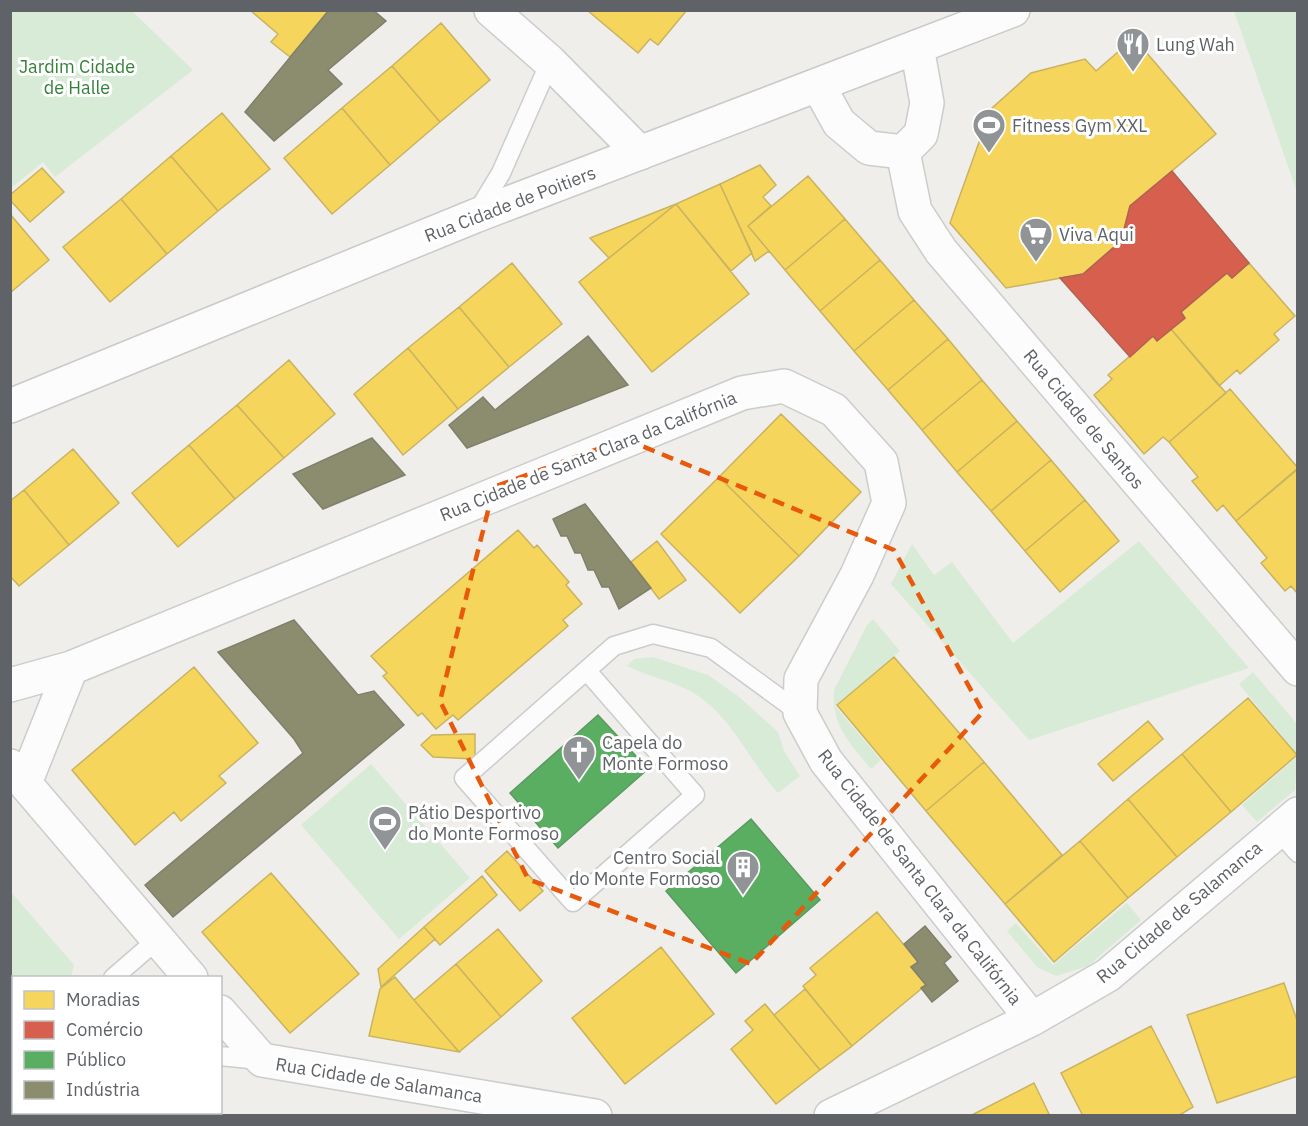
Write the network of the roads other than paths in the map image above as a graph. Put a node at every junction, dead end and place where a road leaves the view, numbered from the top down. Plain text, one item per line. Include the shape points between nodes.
1 (491, 10) edge
2 (1014, 10) edge
3 (917, 47) junction
4 (550, 62) junction
5 (818, 85) junction
6 (903, 152) junction
7 (640, 153) junction
8 (475, 216) junction
9 (10, 406) edge
10 (71, 668) junction
11 (1298, 669) edge
12 (587, 671) junction
13 (10, 685) edge
14 (800, 713) junction
15 (18, 775) edge
16 (1291, 832) edge
17 (158, 939) junction
18 (115, 976) edge
19 (189, 976) edge
20 (222, 1014) edge
21 (1032, 1019) junction
22 (222, 1056) edge
23 (262, 1060) junction
24 (595, 1116) edge
25 (831, 1116) edge

1 - 4 street
2 - 3 street, Rua Cidade de Poitiers
3 - 5 street, Rua Cidade de Poitiers
3 - 6 street via 927,103 921,134
4 - 7 street
4 - 8 lane via 501,173
5 - 6 street via 839,123 869,148
5 - 7 street, Rua Cidade de Poitiers
6 - 11 street, Rua Cidade de Santos via 915,211 941,251
7 - 8 street, Rua Cidade de Poitiers
8 - 9 street, Rua Cidade de Poitiers
10 - 13 street, Rua Cidade de Santa Clara da Califórnia
10 - 14 street, Rua Cidade de Santa Clara da Califórnia via 742,393 784,386 834,410 881,462 889,503 857,575 801,679
10 - 15 street
12 - 12 lane via 464,778 573,902 695,795
12 - 14 lane via 614,646 653,634 711,648
14 - 21 street, Rua Cidade de Santa Clara da Califórnia via 826,761
15 - 17 street
16 - 21 street, Rua Cidade de Salamanca via 1108,975
17 - 18 lane
17 - 19 street
20 - 23 street, Rua Cidade de Salamanca
21 - 25 street, Rua Cidade de Salamanca
22 - 23 lane
23 - 24 street, Rua Cidade de Salamanca

